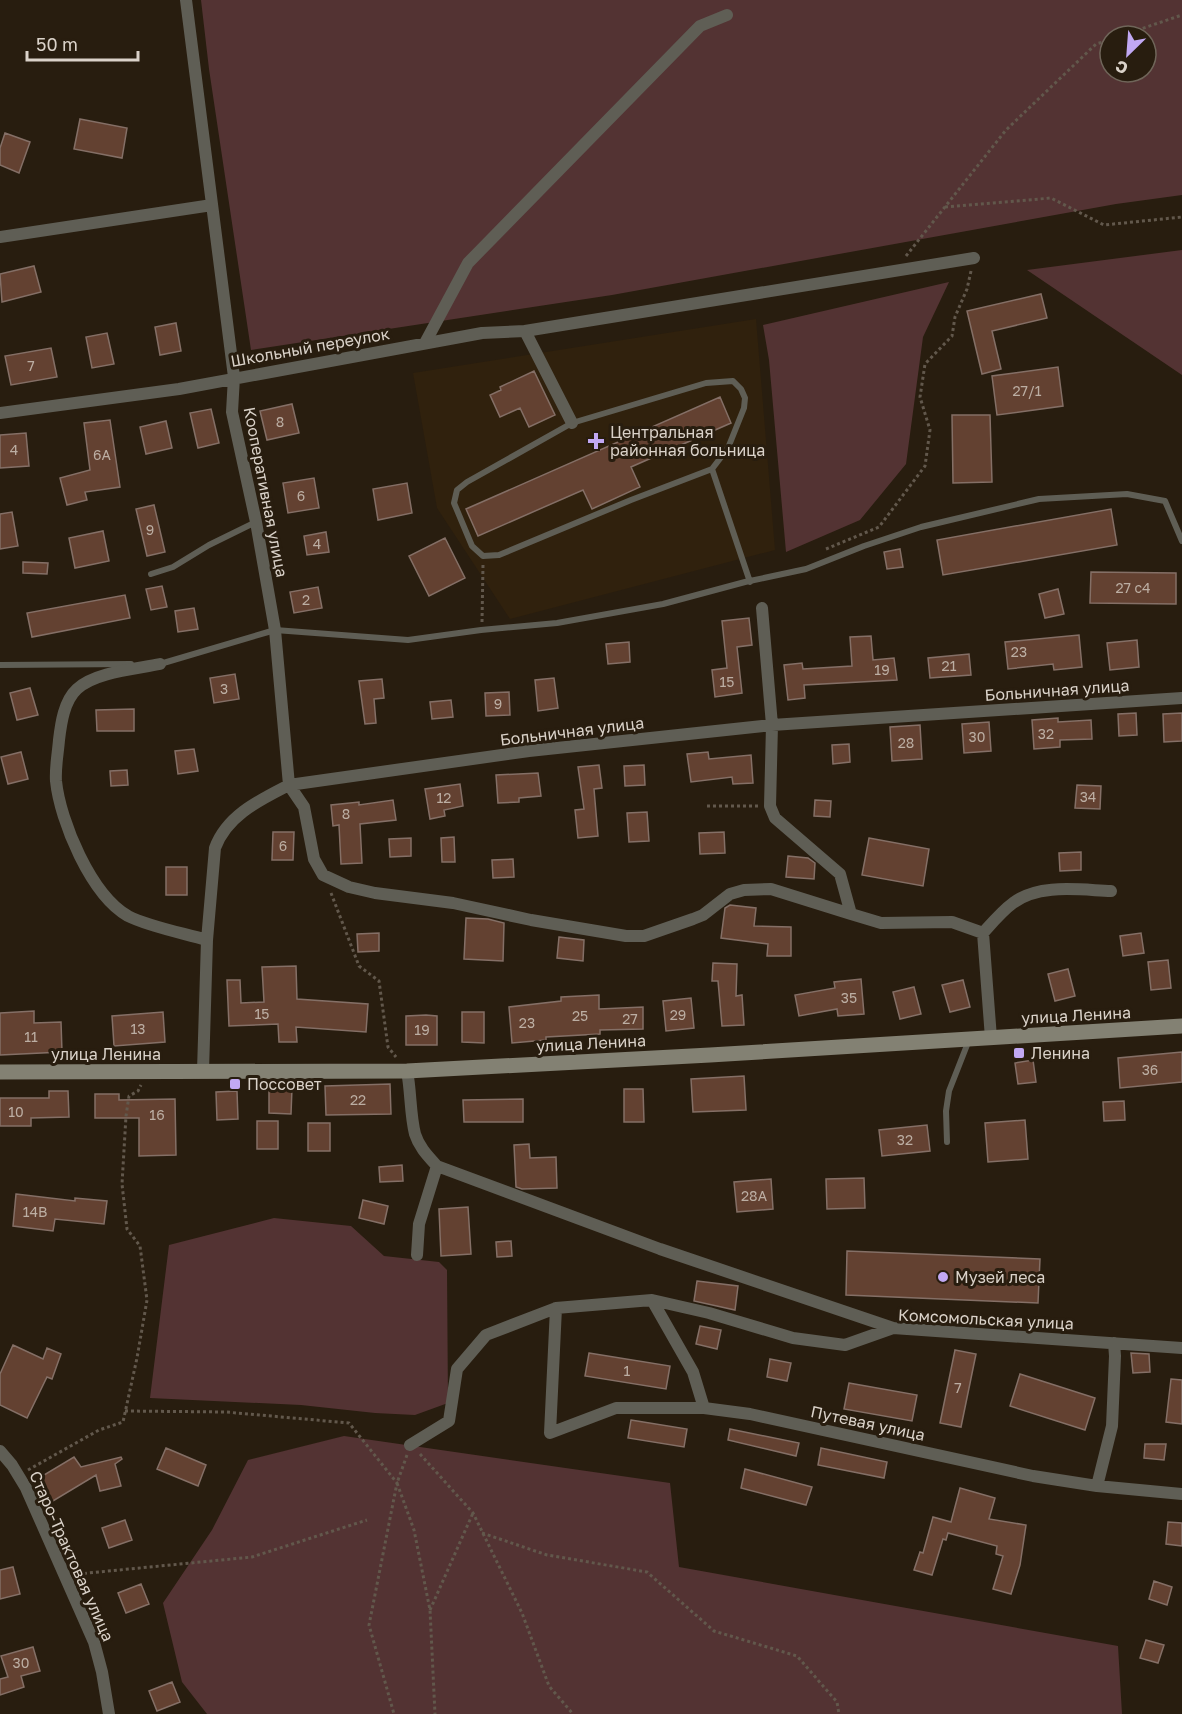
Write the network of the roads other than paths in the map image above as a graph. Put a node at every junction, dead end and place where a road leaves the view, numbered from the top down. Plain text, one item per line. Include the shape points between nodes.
1 (186, 0) edge
2 (727, 15) dead end
3 (212, 205) junction
4 (0, 237) edge
5 (974, 258) road end
6 (525, 331) junction
7 (425, 343) junction
8 (234, 377) junction
9 (0, 412) edge
10 (572, 423) junction
11 (712, 469) junction
12 (256, 522) junction
13 (1182, 541) edge
14 (151, 574) dead end
15 (750, 582) junction
16 (762, 608) dead end
17 (275, 630) junction
18 (160, 664) junction
19 (0, 665) edge
20 (1182, 698) edge
21 (772, 725) junction
22 (289, 785) junction
23 (1111, 891) dead end
24 (851, 914) junction
25 (982, 933) junction
26 (207, 940) junction
27 (1182, 1026) edge
28 (991, 1038) junction
29 (969, 1039) junction
30 (203, 1071) junction
31 (406, 1071) junction
32 (0, 1072) edge
33 (947, 1142) dead end
34 (437, 1166) junction
35 (417, 1255) dead end
36 (652, 1300) junction
37 (556, 1308) junction
38 (893, 1328) junction
39 (1113, 1343) junction
40 (1182, 1348) edge
41 (704, 1408) junction
42 (411, 1444) road end
43 (0, 1451) edge
44 (1097, 1486) junction
45 (1182, 1494) edge
46 (109, 1714) edge

1 - 3 street, Кооперативная улица
2 - 7 street via 700,26 468,263
3 - 4 street
3 - 8 street, Кооперативная улица
5 - 6 street, Школьный переулок
6 - 7 street, Школьный переулок via 482,333
6 - 10 street
7 - 8 street, Школьный переулок
8 - 9 street, Школьный переулок
8 - 12 street, Кооперативная улица via 232,412
10 - 11 lane via 705,382 734,381 745,398 744,408 728,448
10 - 11 lane via 458,490 454,503 472,546 483,556 499,555
11 - 15 lane
12 - 14 lane via 173,567
12 - 17 street, Кооперативная улица
13 - 15 lane via 1165,501 1127,494 1039,500 921,526 801,570
15 - 17 lane via 663,604 557,623 408,640
16 - 21 street
17 - 18 lane
17 - 22 street, Кооперативная улица
18 - 19 lane
18 - 26 street via 114,673 76,689 60,725 56,780 66,825 107,899 127,915
20 - 21 street, Больничная улица
21 - 22 street, Больничная улица via 529,752
21 - 24 street via 770,807 784,827 840,874
22 - 24 street via 304,807 314,859 323,875 375,893 453,903 626,936 644,936 693,920 730,894 744,890 771,890
22 - 26 street, Больничная улица via 257,802 220,834 215,848
23 - 25 street via 1055,890 1032,894 1014,901
24 - 25 street via 881,923 952,922
25 - 28 street
26 - 30 street, Больничная улица
27 - 28 street, улица Ленина
28 - 29 street, улица Ленина
29 - 31 street, улица Ленина
29 - 33 lane via 949,1091
30 - 31 street, улица Ленина
30 - 32 street, улица Ленина
31 - 34 street via 415,1133
34 - 35 street via 419,1224
34 - 38 street via 660,1249
36 - 37 street, Комсомольская улица
36 - 38 street, Комсомольская улица via 793,1338 845,1345
36 - 41 street via 693,1372
37 - 41 street, Путевая улица via 550,1433 616,1408
37 - 42 street, Комсомольская улица via 486,1335 457,1369 449,1421
38 - 39 street, Комсомольская улица
39 - 40 street, Комсомольская улица
39 - 44 street via 1112,1426
41 - 44 street, Путевая улица via 750,1414 1033,1476
43 - 46 street, Старо-Трактовая улица via 26,1488 94,1642
44 - 45 street, Путевая улица

